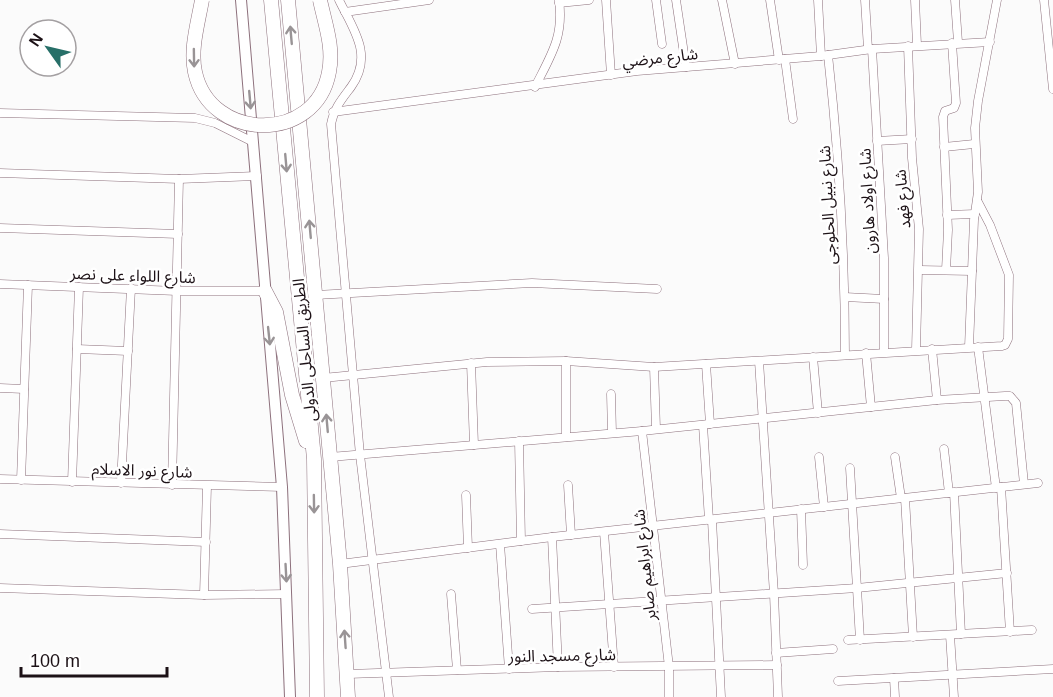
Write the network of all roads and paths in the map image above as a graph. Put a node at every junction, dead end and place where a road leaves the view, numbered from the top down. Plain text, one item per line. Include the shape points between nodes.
1 (202, 0) edge
2 (241, 0) edge
3 (271, 0) edge
4 (288, 0) edge
5 (320, 0) edge
6 (339, 0) edge
7 (429, 0) edge
8 (589, 0) edge
9 (606, 0) edge
10 (656, 0) edge
11 (676, 0) edge
12 (722, 0) edge
13 (770, 0) edge
14 (818, 0) edge
15 (865, 0) edge
16 (915, 0) edge
17 (956, 0) edge
18 (997, 0) edge
19 (1044, 0) edge
20 (559, 2) edge
21 (345, 12) junction
22 (990, 42) junction
23 (955, 43) junction
24 (662, 44) dead end
25 (917, 45) junction
26 (908, 46) junction
27 (870, 49) junction
28 (824, 55) junction
29 (782, 59) junction
30 (735, 64) junction
31 (686, 67) junction
32 (611, 75) junction
33 (535, 87) junction
34 (1053, 89) edge
35 (333, 112) junction
36 (0, 113) edge
37 (793, 119) dead end
38 (912, 139) junction
39 (877, 141) junction
40 (253, 142) junction
41 (975, 144) junction
42 (944, 147) junction
43 (0, 173) edge
44 (257, 176) junction
45 (179, 179) junction
46 (978, 202) junction
47 (975, 214) junction
48 (948, 215) junction
49 (0, 228) edge
50 (178, 234) junction
51 (920, 270) junction
52 (946, 270) junction
53 (972, 271) junction
54 (0, 284) edge
55 (28, 285) junction
56 (79, 287) junction
57 (131, 288) junction
58 (657, 289) dead end
59 (177, 291) junction
60 (264, 291) junction
61 (347, 293) junction
62 (316, 295) junction
63 (845, 297) junction
64 (884, 299) junction
65 (973, 347) junction
66 (932, 349) junction
67 (77, 350) junction
68 (916, 350) junction
69 (128, 351) junction
70 (884, 352) junction
71 (866, 353) junction
72 (845, 355) junction
73 (813, 357) junction
74 (566, 361) junction
75 (759, 361) junction
76 (471, 363) junction
77 (706, 364) junction
78 (654, 367) junction
79 (353, 375) junction
80 (323, 378) junction
81 (0, 388) edge
82 (24, 388) junction
83 (611, 394) dead end
84 (984, 396) junction
85 (937, 400) junction
86 (871, 407) junction
87 (818, 413) junction
88 (763, 418) junction
89 (707, 424) junction
90 (656, 429) junction
91 (642, 430) junction
92 (612, 433) junction
93 (566, 437) junction
94 (519, 441) junction
95 (474, 444) junction
96 (944, 449) dead end
97 (360, 455) junction
98 (330, 457) junction
99 (819, 457) dead end
100 (895, 457) dead end
101 (314, 459) junction
102 (850, 468) dead end
103 (0, 479) edge
104 (21, 480) junction
105 (72, 482) junction
106 (121, 483) junction
107 (1038, 483) dead end
108 (1024, 484) junction
109 (172, 485) junction
110 (568, 485) dead end
111 (207, 486) junction
112 (282, 487) junction
113 (998, 487) junction
114 (952, 493) junction
115 (466, 495) dead end
116 (903, 498) junction
117 (853, 504) junction
118 (824, 507) junction
119 (801, 509) junction
120 (768, 513) junction
121 (710, 520) junction
122 (654, 526) junction
123 (604, 532) junction
124 (0, 534) edge
125 (570, 535) junction
126 (552, 537) junction
127 (521, 541) junction
128 (206, 542) junction
129 (500, 544) junction
130 (468, 548) junction
131 (373, 560) junction
132 (340, 564) junction
133 (803, 565) dead end
134 (1006, 573) junction
135 (958, 578) junction
136 (910, 583) junction
137 (0, 588) edge
138 (857, 588) junction
139 (287, 594) junction
140 (451, 594) dead end
141 (774, 594) junction
142 (204, 595) junction
143 (717, 597) junction
144 (662, 601) junction
145 (609, 605) junction
146 (532, 609) dead end
147 (555, 609) junction
148 (1032, 630) dead end
149 (1010, 632) junction
150 (961, 634) junction
151 (950, 635) junction
152 (913, 637) junction
153 (848, 640) dead end
154 (860, 640) junction
155 (832, 649) dead end
156 (776, 653) junction
157 (777, 665) junction
158 (720, 666) junction
159 (558, 667) junction
160 (614, 667) junction
161 (669, 667) junction
162 (509, 669) junction
163 (1053, 669) edge
164 (457, 670) junction
165 (386, 672) junction
166 (348, 674) junction
167 (953, 676) junction
168 (894, 678) junction
169 (838, 681) dead end
170 (290, 697) edge
171 (317, 697) edge
172 (348, 697) edge
173 (389, 697) edge
174 (669, 697) edge
175 (721, 697) edge
176 (778, 697) edge
177 (895, 697) edge
178 (954, 697) edge

1 -> 5 highway, bridge via 194,48 198,82 219,111 259,126 293,119 308,109 324,88 331,54
2 -> 40 street
3 -> 101 highway, الطريق الساحلى الدولى
62 -> 4 highway, الطريق الساحلى الدولى
6 - 21 street
7 - 21 street
8 - 20 street
9 - 32 street
10 - 24 street
11 - 31 street
12 - 30 street
13 - 29 street
14 - 28 street, شارع نبيل الحلوجى
15 - 27 street, شارع اولاد هارون
16 - 25 street
17 - 23 street
18 - 22 street
19 - 34 street
20 - 33 street via 559,36
21 - 35 street via 357,31 360,68
22 - 23 street, شارع مرضي
22 - 41 street via 976,113
23 - 25 street, شارع مرضي
23 - 42 street via 956,103 944,114
25 - 26 street, شارع مرضي
26 - 27 street, شارع مرضي
26 - 38 street, شارع فهد
27 - 28 street, شارع مرضي
27 - 39 street, شارع اولاد هارون
28 - 29 street, شارع مرضي
28 - 63 street, شارع نبيل الحلوجى via 840,175
29 - 30 street, شارع مرضي
29 - 37 street
30 - 31 street, شارع مرضي
31 - 32 street, شارع مرضي
32 - 33 street, شارع مرضي
33 - 35 street, شارع مرضي
35 - 61 street
36 - 40 street via 195,118 215,123
38 - 39 street
38 - 51 street, شارع فهد
39 - 64 street, شارع اولاد هارون
40 - 44 street
41 - 42 street
41 - 46 street
42 - 48 street
43 - 45 street
44 - 45 street
44 - 60 street
45 - 50 street
46 - 47 street
46 - 65 street via 1006,263 1010,297 1007,342
47 - 48 street
47 - 53 street
48 - 52 street
49 - 50 street
50 - 59 street
51 - 52 street
51 - 68 street, شارع فهد
52 - 53 street
53 - 65 street
54 - 55 street, شارع اللواء على نصر
55 - 56 street, شارع اللواء على نصر
55 - 82 street
56 - 57 street, شارع اللواء على نصر
56 - 67 street
57 - 59 street, شارع اللواء على نصر
57 - 69 street
58 - 61 street via 532,283
59 - 60 street, شارع اللواء على نصر
59 - 109 street
60 - 101 highway via 276,312 295,406
60 -> 112 street
61 - 62 street
61 - 79 street
62 - 80 highway, الطريق الساحلى الدولى
63 - 64 street
63 - 72 street, شارع نبيل الحلوجى
64 - 70 street, شارع اولاد هارون
65 - 66 street
65 - 84 street
66 - 68 street
66 - 85 street
67 - 69 street
67 - 105 street
68 - 70 street
69 - 106 street
70 - 71 street
71 - 72 street
71 - 86 street
72 - 73 street
73 - 75 street
73 - 87 street
74 - 76 street
74 - 78 street
74 - 93 street
75 - 77 street
75 - 88 street
76 - 79 street
76 - 95 street
77 - 78 street
77 - 89 street
78 - 90 street
79 - 80 street
79 - 97 street
98 -> 80 highway, الطريق الساحلى الدولى
81 - 82 street
82 - 104 street
83 - 92 street
84 - 85 street
84 - 108 street via 1010,396 1016,403
84 - 113 street
85 - 86 street
86 - 87 street
87 - 88 street
88 - 89 street
88 - 120 street
89 - 90 street
89 - 121 street
90 - 91 street
91 - 92 street
91 - 122 street, شارع ابراهيم صابر
92 - 93 street
93 - 94 street
94 - 95 street
94 - 127 street
95 - 97 street
96 - 114 street
97 - 98 street
97 - 131 street
98 - 132 highway, الطريق الساحلى الدولى
99 - 118 street
100 - 116 street
101 -> 171 highway, الطريق الساحلى الدولى
102 - 117 street
103 - 104 street, شارع نور الاسلام
104 - 105 street, شارع نور الاسلام
105 - 106 street, شارع نور الاسلام
106 - 109 street, شارع نور الاسلام
107 - 108 street
108 - 113 street
109 - 111 street, شارع نور الاسلام
110 - 125 street
111 - 112 street, شارع نور الاسلام
111 - 128 street
112 -> 139 street
113 - 114 street
113 - 134 street
114 - 116 street
114 - 135 street
115 - 130 street
116 - 117 street
116 - 136 street
117 - 118 street
117 - 138 street
118 - 119 street
119 - 120 street
119 - 133 street
120 - 121 street
120 - 141 street
121 - 122 street
121 - 143 street
122 - 123 street
122 - 144 street, شارع ابراهيم صابر
123 - 125 street
123 - 145 street
124 - 128 street
125 - 126 street
126 - 127 street
126 - 147 street
127 - 129 street
128 - 142 street
129 - 130 street
129 - 162 street
130 - 131 street
131 - 132 street
131 - 165 street
166 -> 132 highway, الطريق الساحلى الدولى
134 - 135 street
134 - 149 street
135 - 136 street
135 - 150 street
136 - 138 street
136 - 152 street
137 - 142 street
138 - 141 street
138 - 154 street
139 - 142 street
139 - 170 street
140 - 164 street
141 - 143 street
141 - 156 street
143 - 144 street
143 - 158 street
144 - 145 street
144 - 161 street, شارع ابراهيم صابر
145 - 147 street
145 - 160 street
146 - 147 street
147 - 159 street
148 - 149 street
149 - 150 street
150 - 151 street
151 - 152 street
151 - 167 street
152 - 154 street
153 - 154 street
155 - 156 street
156 - 157 street
157 - 158 street, شارع مسجد النور
157 - 176 street
158 - 161 street, شارع مسجد النور
158 - 175 street
159 - 160 street, شارع مسجد النور
159 - 162 street, شارع مسجد النور
160 - 161 street, شارع مسجد النور
161 - 174 street, شارع ابراهيم صابر
162 - 164 street, شارع مسجد النور
163 - 167 street
164 - 165 street, شارع مسجد النور
165 - 166 street, شارع مسجد النور
165 - 173 street
166 - 172 highway, الطريق الساحلى الدولى
167 - 168 street
167 - 178 street
168 - 169 street
168 - 177 street

